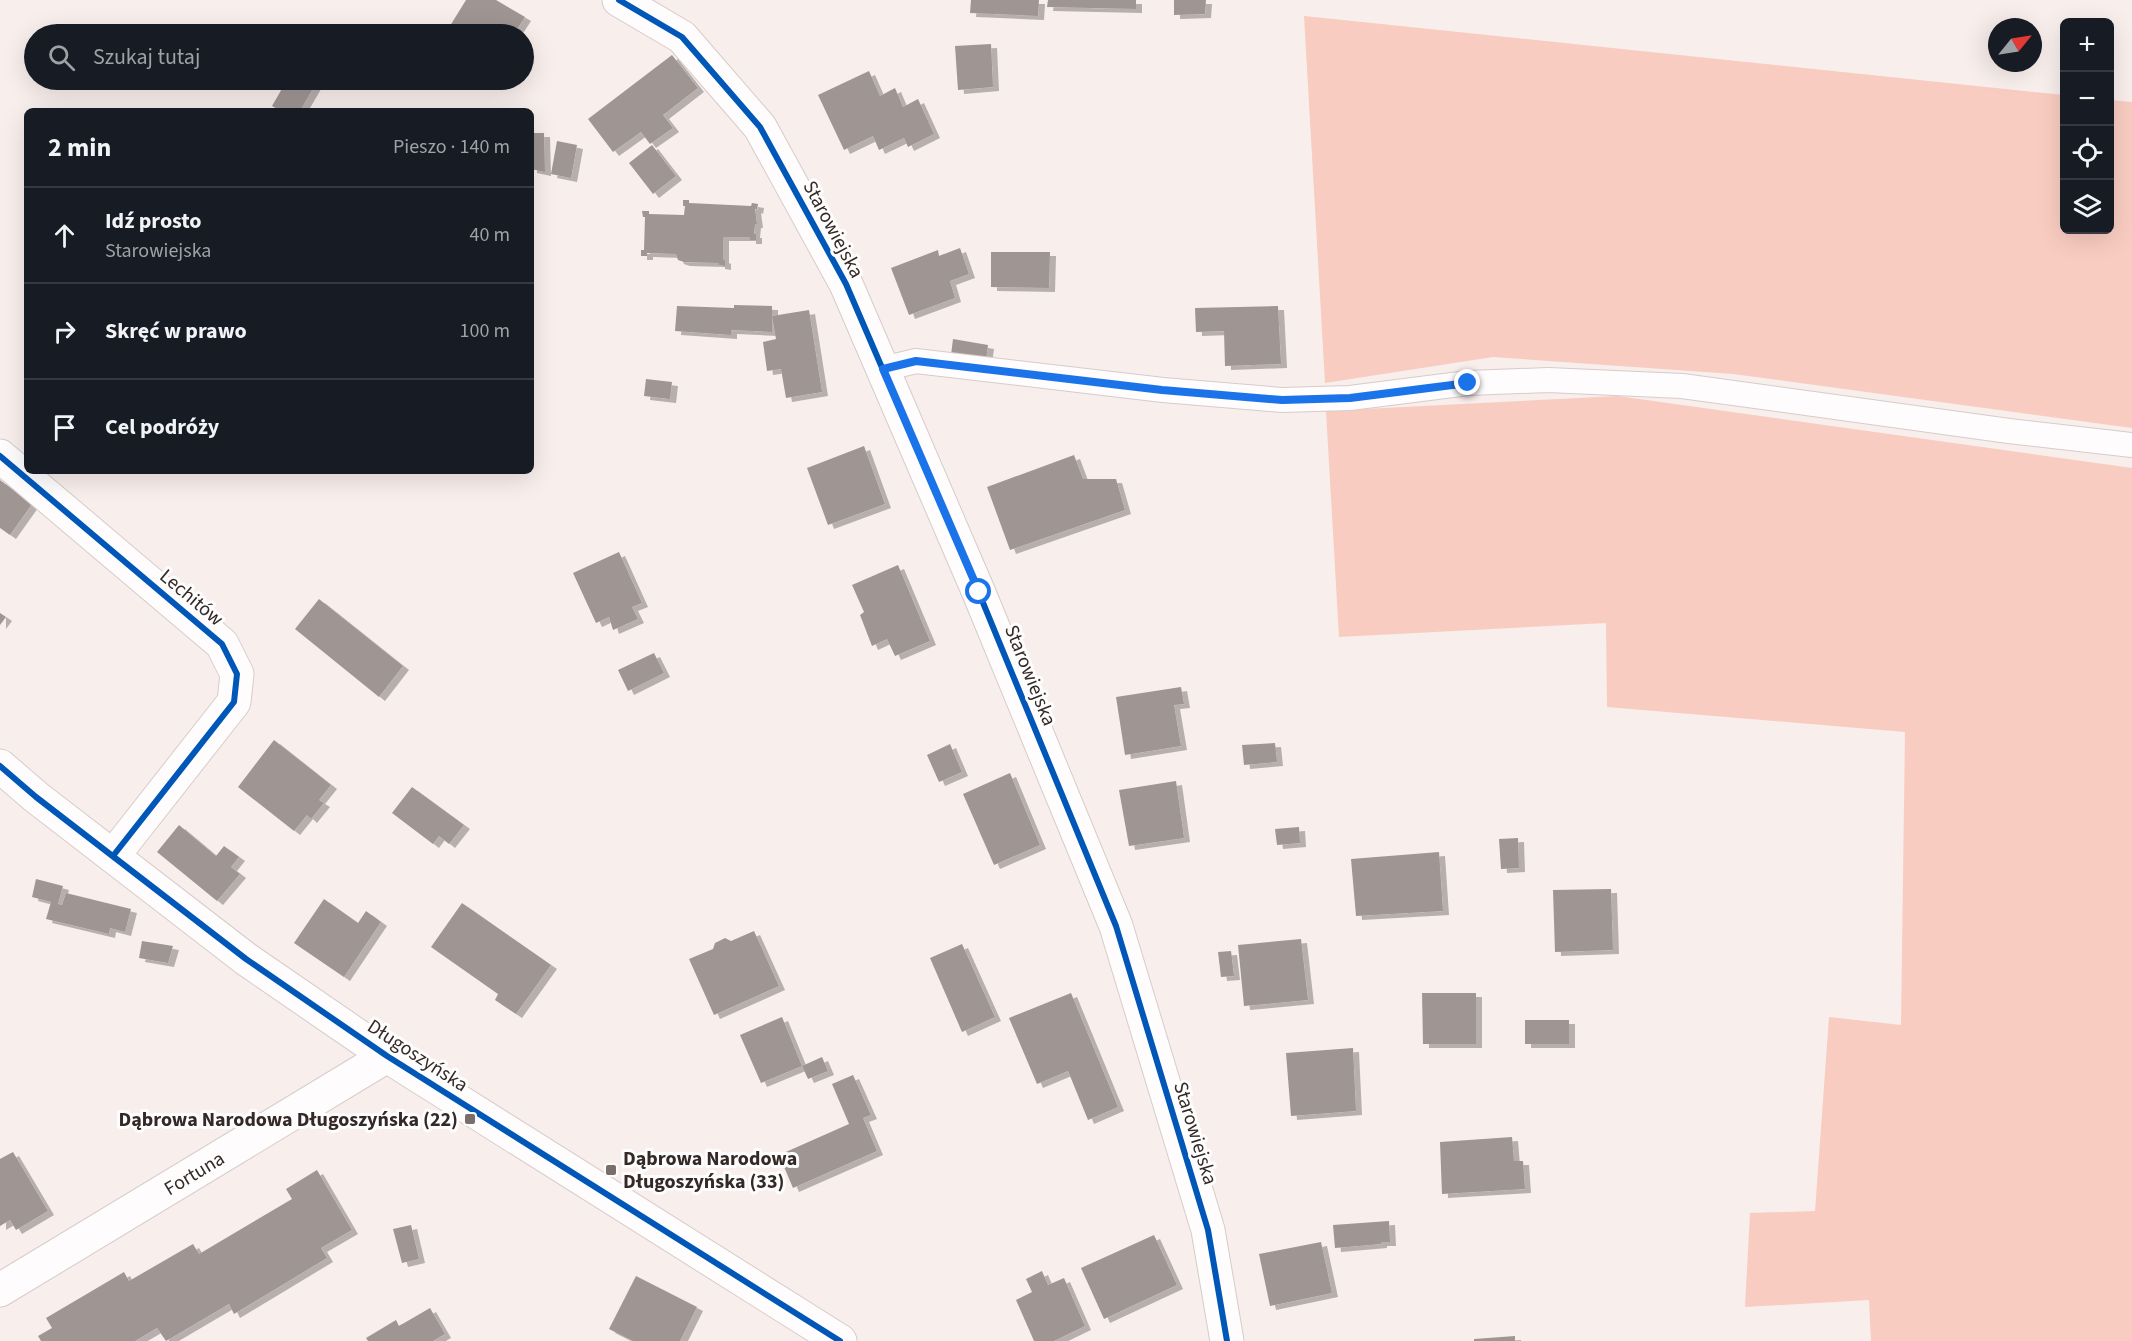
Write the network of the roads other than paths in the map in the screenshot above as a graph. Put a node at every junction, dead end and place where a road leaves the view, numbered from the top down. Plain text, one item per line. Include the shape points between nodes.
1 (619, 0) edge
2 (883, 369) junction
3 (2132, 445) edge
4 (0, 456) edge
5 (0, 766) edge
6 (113, 856) junction
7 (387, 1056) junction
8 (0, 1290) edge
9 (840, 1341) edge
10 (1227, 1341) edge

1 - 2 street, Starowiejska via 682,37 760,127 846,284
2 - 3 lane via 916,361 1282,400 1350,398 1468,383 1548,380 1682,386
2 - 10 street, Starowiejska via 1116,926 1208,1230
4 - 6 street, Lechitów via 222,644 237,674 234,702
5 - 6 street, Długoszyńska
6 - 7 street, Długoszyńska via 246,959
7 - 8 street, Fortuna
7 - 9 street, Długoszyńska

